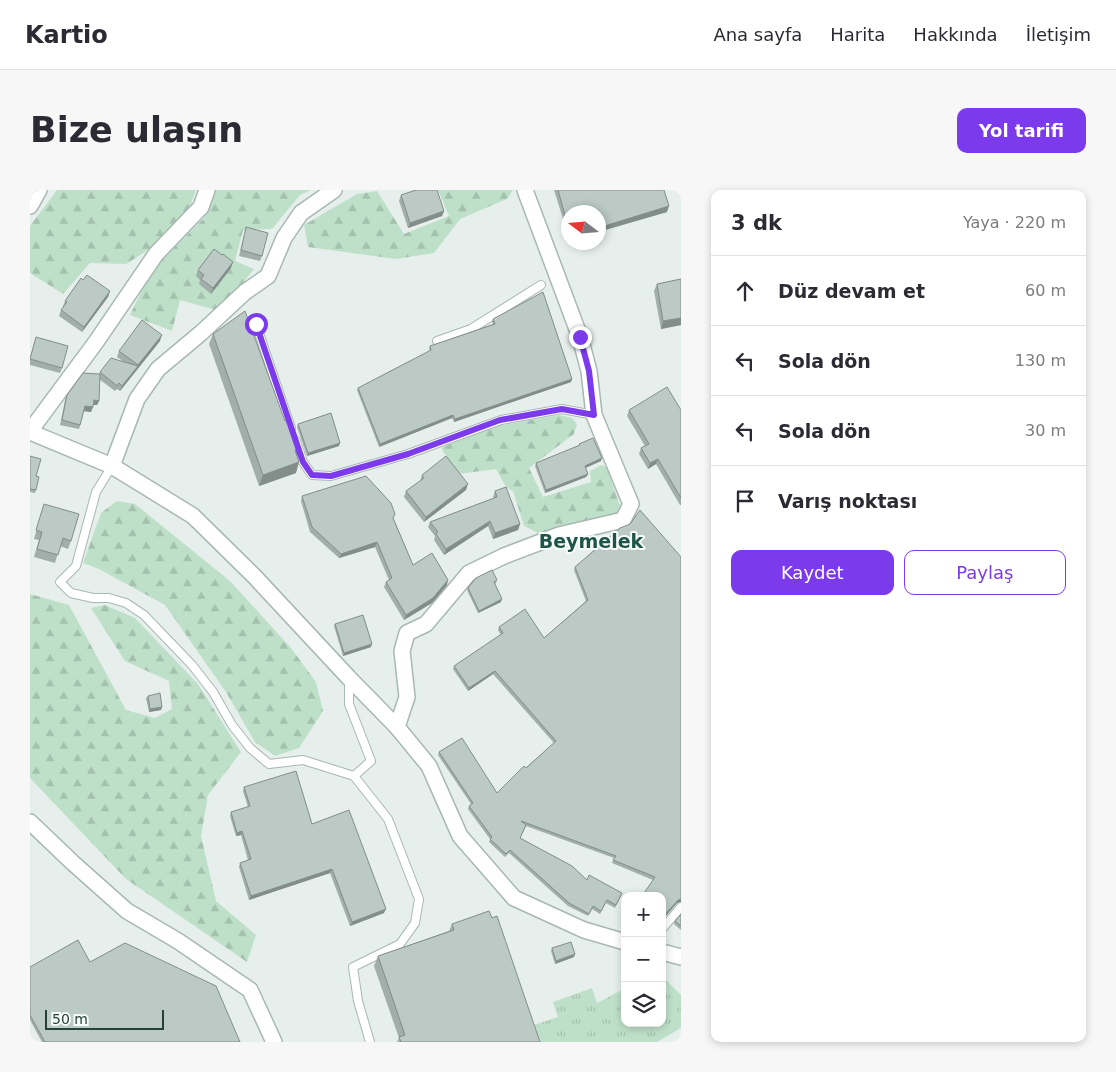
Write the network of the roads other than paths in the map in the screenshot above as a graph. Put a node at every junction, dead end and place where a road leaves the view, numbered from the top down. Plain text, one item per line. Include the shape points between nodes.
1 (39, 190) edge
2 (207, 190) edge
3 (334, 190) edge
4 (525, 190) edge
5 (30, 206) edge
6 (541, 285) dead end
7 (256, 324) dead end
8 (437, 341) edge
9 (594, 415) junction
10 (30, 431) edge
11 (112, 466) junction
12 (349, 678) junction
13 (397, 727) junction
14 (354, 776) junction
15 (30, 822) edge
16 (681, 907) edge
17 (666, 924) edge
18 (621, 941) edge
19 (666, 953) edge
20 (681, 957) edge
21 (274, 1042) edge
22 (370, 1042) edge

1 - 5 street
2 - 10 street via 201,207 156,254
3 - 11 street via 301,213 284,238 268,276 158,368 137,399
4 - 9 street via 580,337 589,371
6 - 8 lane via 471,329
7 - 9 lane via 303,462 312,475 331,476 408,454 500,420 562,409
9 - 13 street via 631,504 623,520 559,535 469,573 426,624 407,633 402,651 407,697
10 - 11 street
11 - 12 street via 192,516 255,577
11 - 14 lane via 96,492 76,566 60,582 71,592 126,603 144,615 192,665 232,725 250,748 269,764 303,760
12 - 13 street
12 - 14 lane via 349,704 371,761
13 - 18 street via 429,766 460,836 514,898 584,930
14 - 22 lane via 388,819 419,899 415,922 400,944 353,967 358,1001
15 - 21 street via 127,911 250,990
16 - 17 lane
19 - 20 street

